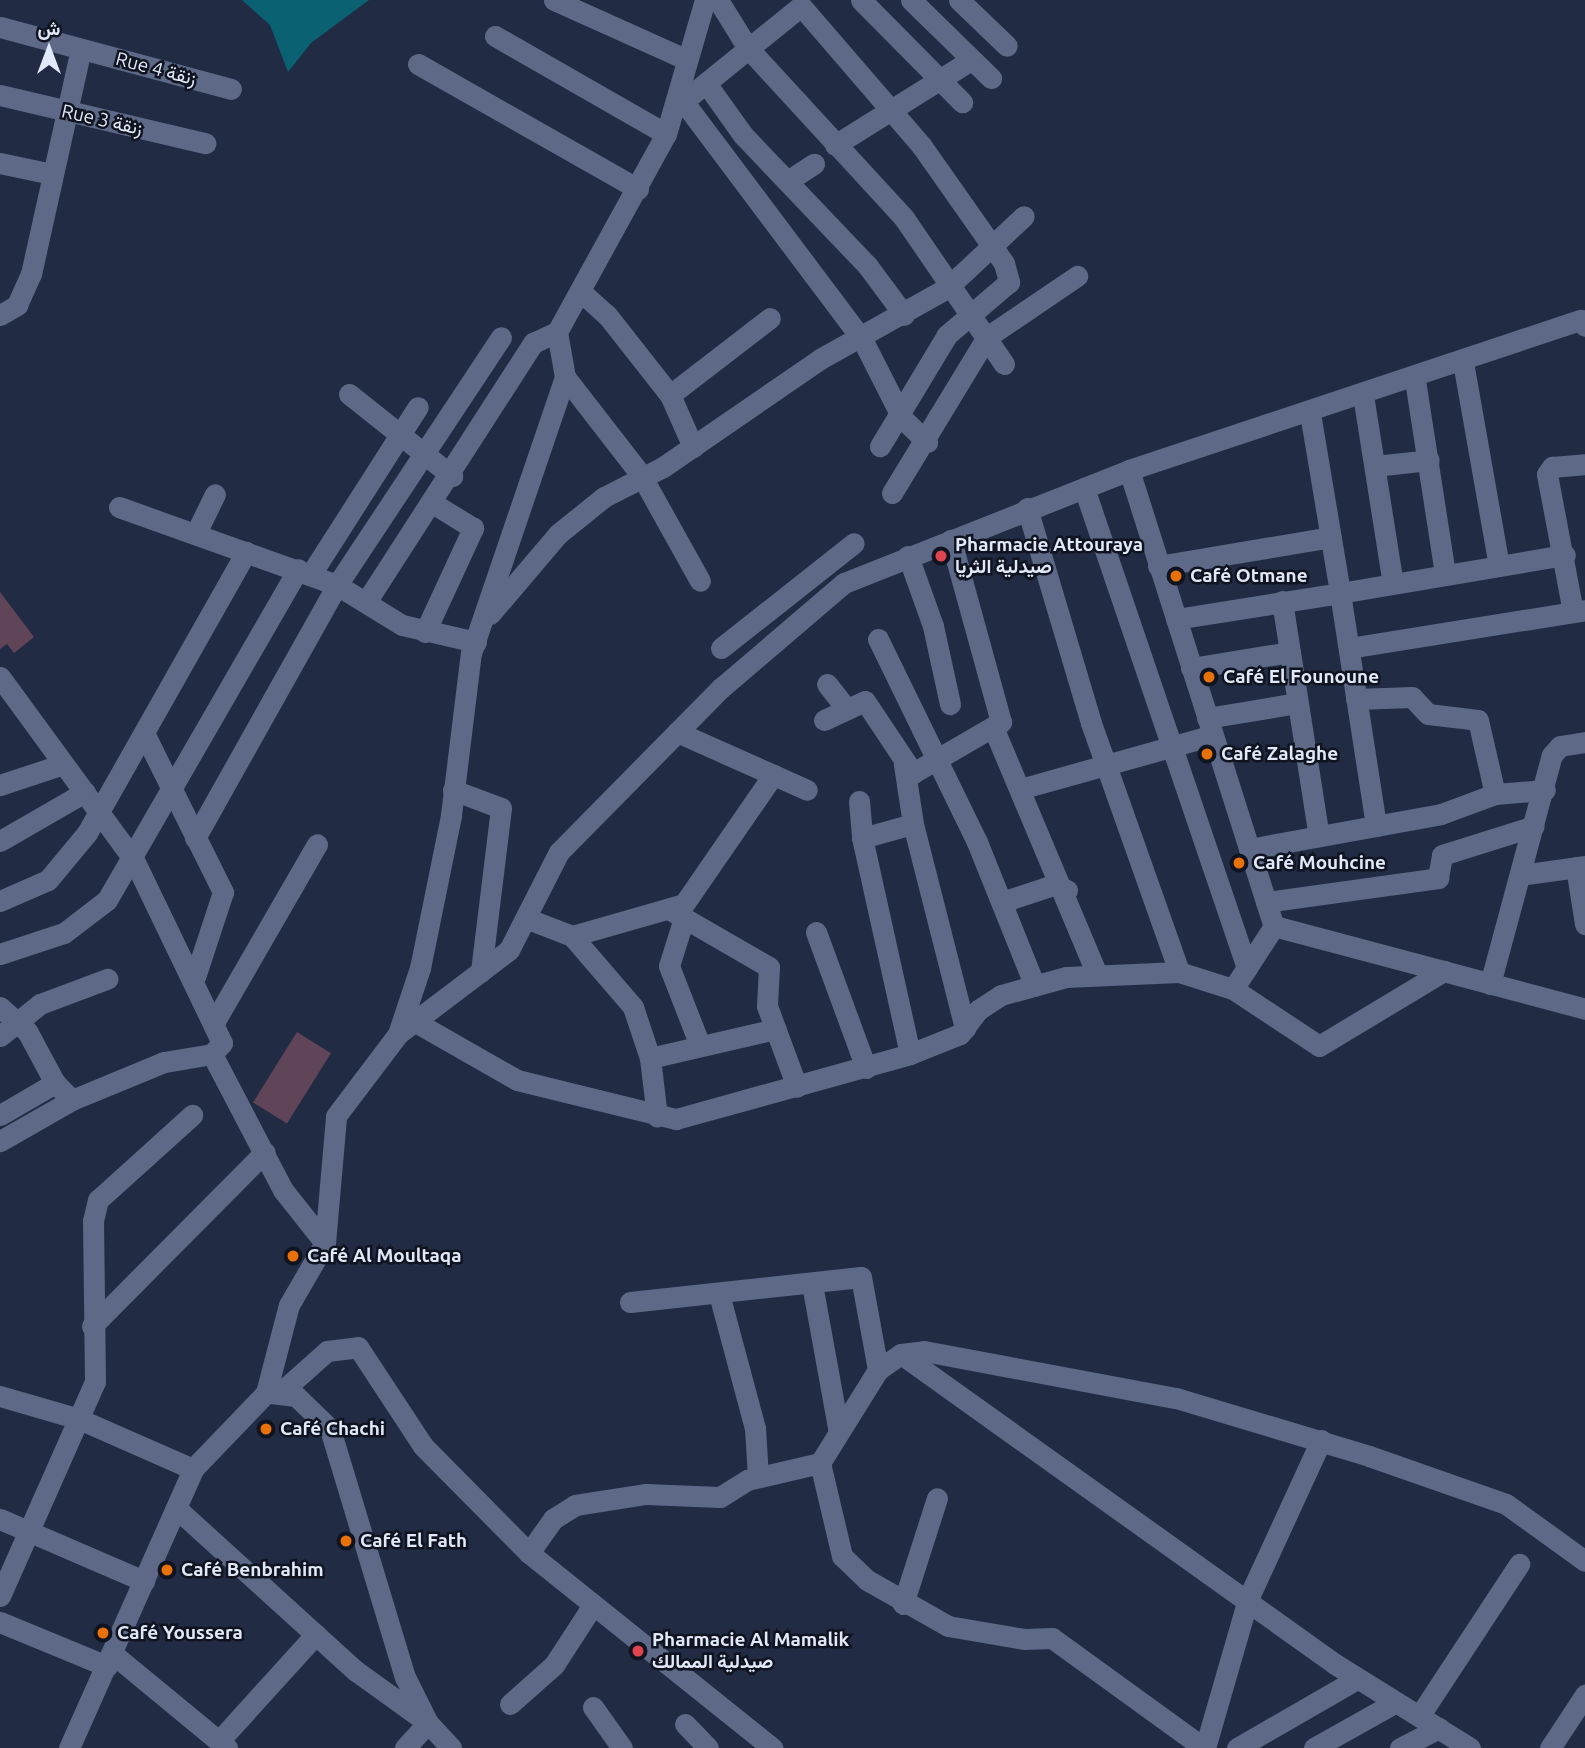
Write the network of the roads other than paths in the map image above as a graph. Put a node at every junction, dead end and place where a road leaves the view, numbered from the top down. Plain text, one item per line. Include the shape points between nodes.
1 (554, 0) edge
2 (705, 0) edge
3 (718, 0) edge
4 (861, 0) edge
5 (911, 0) edge
6 (959, 0) edge
7 (0, 27) edge
8 (495, 36) dead end
9 (1007, 46) dead end
10 (747, 47) junction
11 (81, 49) junction
12 (685, 59) junction
13 (971, 60) junction
14 (418, 64) dead end
15 (991, 78) dead end
16 (938, 81) junction
17 (706, 83) junction
18 (231, 89) dead end
19 (0, 95) edge
20 (962, 102) dead end
21 (679, 104) junction
22 (885, 109) junction
23 (67, 112) junction
24 (666, 134) junction
25 (205, 143) dead end
26 (835, 145) junction
27 (0, 163) edge
28 (814, 164) dead end
29 (52, 174) junction
30 (789, 180) junction
31 (638, 189) junction
32 (1024, 216) dead end
33 (991, 247) junction
34 (1077, 276) dead end
35 (947, 288) junction
36 (580, 291) junction
37 (971, 313) junction
38 (0, 315) edge
39 (904, 315) junction
40 (770, 317) dead end
41 (1584, 321) edge
42 (557, 332) junction
43 (501, 337) dead end
44 (987, 337) junction
45 (862, 339) junction
46 (1463, 362) junction
47 (1004, 364) dead end
48 (565, 377) junction
49 (1415, 380) junction
50 (349, 394) dead end
51 (670, 395) junction
52 (1363, 395) junction
53 (418, 407) dead end
54 (1310, 413) junction
55 (902, 418) junction
56 (399, 433) junction
57 (927, 442) junction
58 (880, 446) dead end
59 (693, 447) junction
60 (424, 452) junction
61 (1429, 460) junction
62 (1585, 464) edge
63 (1375, 466) junction
64 (1129, 470) junction
65 (641, 475) junction
66 (452, 476) junction
67 (1084, 488) junction
68 (892, 493) dead end
69 (215, 494) dead end
70 (434, 504) junction
71 (119, 507) dead end
72 (1027, 508) junction
73 (196, 534) junction
74 (1331, 537) junction
75 (951, 540) junction
76 (854, 543) dead end
77 (246, 552) junction
78 (1565, 555) junction
79 (908, 556) junction
80 (1158, 566) junction
81 (1499, 566) junction
82 (304, 571) junction
83 (1445, 574) junction
84 (700, 581) dead end
85 (337, 584) junction
86 (1393, 584) junction
87 (1340, 593) junction
88 (368, 599) junction
89 (1282, 601) junction
90 (775, 603) junction
91 (1579, 611) edge
92 (487, 618) junction
93 (1176, 619) junction
94 (790, 624) junction
95 (425, 632) junction
96 (878, 639) dead end
97 (476, 642) junction
98 (721, 648) dead end
99 (1349, 648) junction
100 (1290, 652) junction
101 (1191, 668) junction
102 (0, 677) edge
103 (827, 684) dead end
104 (1356, 699) junction
105 (1298, 703) junction
106 (950, 704) dead end
107 (844, 706) junction
108 (824, 719) dead end
109 (922, 726) junction
110 (1210, 726) junction
111 (993, 727) junction
112 (677, 732) junction
113 (144, 733) junction
114 (891, 742) junction
115 (1585, 742) edge
116 (1170, 746) junction
117 (940, 761) junction
118 (63, 764) junction
119 (1107, 764) junction
120 (904, 765) junction
121 (773, 775) junction
122 (0, 785) edge
123 (170, 788) junction
124 (1020, 789) junction
125 (453, 790) junction
126 (807, 790) dead end
127 (1545, 790) junction
128 (85, 792) junction
129 (1495, 794) junction
130 (859, 801) dead end
131 (100, 811) junction
132 (913, 824) junction
133 (1376, 826) junction
134 (1534, 826) junction
135 (1319, 836) junction
136 (195, 838) junction
137 (862, 838) junction
138 (0, 841) edge
139 (317, 844) dead end
140 (1249, 849) junction
141 (134, 860) junction
142 (1580, 867) edge
143 (1520, 875) junction
144 (1067, 890) junction
145 (0, 901) edge
146 (1002, 902) junction
147 (1266, 902) junction
148 (678, 915) junction
149 (527, 919) junction
150 (1585, 924) edge
151 (1274, 926) junction
152 (816, 932) dead end
153 (572, 936) junction
154 (0, 954) edge
155 (1247, 968) junction
156 (1444, 971) junction
157 (481, 972) junction
158 (1179, 972) junction
159 (1097, 974) junction
160 (195, 977) junction
161 (107, 979) dead end
162 (1490, 984) junction
163 (1035, 986) junction
164 (1233, 989) junction
165 (1583, 1003) edge
166 (7, 1012) edge
167 (215, 1021) junction
168 (417, 1023) junction
169 (965, 1028) junction
170 (776, 1029) junction
171 (398, 1034) junction
172 (0, 1036) edge
173 (699, 1043) junction
174 (212, 1054) junction
175 (910, 1054) junction
176 (650, 1058) junction
177 (866, 1068) junction
178 (55, 1083) junction
179 (797, 1087) junction
180 (72, 1100) junction
181 (0, 1115) edge
182 (192, 1115) dead end
183 (657, 1117) junction
184 (0, 1141) edge
185 (265, 1152) junction
186 (325, 1243) junction
187 (812, 1284) junction
188 (719, 1294) junction
189 (630, 1302) dead end
190 (92, 1326) junction
191 (901, 1354) junction
192 (878, 1370) junction
193 (273, 1392) junction
194 (0, 1396) edge
195 (79, 1419) junction
196 (839, 1432) junction
197 (1321, 1440) junction
198 (820, 1463) junction
199 (193, 1469) junction
200 (758, 1478) junction
201 (937, 1498) dead end
202 (176, 1508) junction
203 (0, 1519) edge
204 (30, 1531) junction
205 (529, 1553) junction
206 (1585, 1561) edge
207 (1519, 1564) dead end
208 (144, 1581) junction
209 (0, 1596) edge
210 (1248, 1599) junction
211 (903, 1604) junction
212 (593, 1605) junction
213 (0, 1622) edge
214 (316, 1634) junction
215 (110, 1660) junction
216 (1357, 1679) junction
217 (1585, 1695) edge
218 (1396, 1702) junction
219 (510, 1704) dead end
220 (593, 1707) dead end
221 (1419, 1715) junction
222 (428, 1723) junction
223 (685, 1724) dead end
224 (1439, 1728) junction
225 (223, 1745) edge
226 (69, 1748) edge
227 (405, 1748) edge
228 (451, 1748) edge
229 (622, 1748) edge
230 (708, 1748) edge
231 (772, 1748) edge
232 (1204, 1748) edge
233 (1237, 1748) edge
234 (1314, 1748) edge
235 (1400, 1748) edge
236 (1470, 1748) edge
237 (1550, 1748) edge

1 - 12 street
2 - 12 street
3 - 10 street
4 - 16 street
5 - 13 street
6 - 9 street
7 - 11 street, Rue 4 زنقة
8 - 24 street
10 - 17 street
10 - 22 street via 801,6
10 - 26 street
11 - 18 street, Rue 4 زنقة
11 - 23 street
12 - 21 street
13 - 15 street
13 - 16 street
14 - 31 street
16 - 20 street
16 - 22 street
17 - 21 street
17 - 30 street via 743,135
19 - 23 street, Rue 3 زنقة
21 - 24 street
21 - 45 street
22 - 26 street
22 - 33 street via 974,215
23 - 25 street, Rue 3 زنقة
23 - 29 street
24 - 31 street
26 - 35 street via 904,218
27 - 29 street
28 - 30 street
29 - 38 street via 25,292 12,311
30 - 39 street
31 - 36 street
32 - 33 street
33 - 35 street
33 - 37 street via 1009,282
34 - 44 street
35 - 37 street
35 - 39 street
36 - 42 street
36 - 51 street via 610,317
37 - 44 street
37 - 55 street via 947,335
39 - 45 street
40 - 51 street
41 - 46 street
42 - 48 street
42 - 66 street via 533,343
43 - 60 street
44 - 47 street
44 - 57 street
45 - 55 street
45 - 59 street via 820,359
46 - 49 street
46 - 81 street
48 - 65 street
48 - 92 street via 519,502
49 - 52 street
49 - 61 street
50 - 56 street
51 - 59 street
52 - 54 street
52 - 63 street
53 - 56 street
54 - 64 street
54 - 74 street
55 - 57 street
55 - 58 street
56 - 60 street
56 - 82 street
57 - 68 street
59 - 65 street
60 - 66 street
60 - 85 street
61 - 63 street
61 - 83 street
62 - 78 street via 1552,467 1547,474
63 - 86 street
64 - 67 street
64 - 80 street
65 - 84 street
65 - 92 street via 558,534
66 - 70 street
67 - 72 street
67 - 116 street
69 - 73 street
70 - 88 street
70 - 95 street via 473,528
71 - 73 street
72 - 75 street
72 - 119 street
73 - 77 street
74 - 80 street
74 - 87 street
75 - 79 street
75 - 111 street via 1002,711
76 - 90 street
77 - 82 street
77 - 113 street
78 - 81 street
78 - 91 street
79 - 94 street via 844,583
79 - 106 street via 933,626
80 - 93 street
81 - 83 street
82 - 85 street
82 - 123 street
83 - 86 street
85 - 88 street
85 - 136 street
86 - 87 street
87 - 89 street
87 - 99 street
88 - 95 street via 402,625
89 - 93 street
89 - 100 street
90 - 94 street
90 - 98 street
91 - 99 street
92 - 97 street
93 - 101 street
94 - 112 street
95 - 97 street
96 - 109 street
97 - 125 street via 462,698
99 - 104 street
100 - 101 street
100 - 105 street
101 - 110 street
102 - 118 street
103 - 107 street
104 - 129 street via 1412,697 1428,714 1478,719
104 - 133 street
105 - 110 street
105 - 135 street
107 - 108 street
107 - 114 street via 865,701
109 - 114 street
109 - 117 street
110 - 116 street
110 - 140 street
111 - 117 street
111 - 124 street
112 - 121 street
112 - 149 street via 559,852
113 - 123 street
113 - 131 street
114 - 120 street
115 - 127 street via 1555,750
116 - 119 street
116 - 155 street
117 - 120 street via 918,773
117 - 146 street
118 - 122 street
118 - 128 street
119 - 124 street
119 - 158 street
120 - 132 street
121 - 126 street
121 - 148 street
123 - 136 street
123 - 141 street
124 - 144 street
125 - 157 street via 501,808
125 - 171 street via 420,968
127 - 129 street
127 - 134 street
128 - 131 street
128 - 138 street
129 - 133 street via 1441,814
130 - 137 street
131 - 141 street
131 - 145 street via 48,880
132 - 137 street
132 - 169 street
133 - 135 street
134 - 143 street
134 - 147 street via 1442,855 1438,878
135 - 140 street
136 - 160 street via 224,901
137 - 175 street
139 - 167 street
140 - 147 street
141 - 154 street via 82,923
141 - 160 street
142 - 143 street
142 - 150 street
143 - 162 street
144 - 146 street via 1053,885
144 - 159 street
146 - 163 street
147 - 151 street
148 - 153 street
148 - 170 street via 769,967 767,1006
148 - 173 street via 669,966
149 - 153 street
149 - 157 street via 509,950
151 - 155 street
151 - 156 street
152 - 177 street
153 - 176 street via 625,991
155 - 164 street
156 - 162 street
156 - 164 street via 1319,1046
157 - 168 street
158 - 159 street
158 - 164 street
159 - 163 street
160 - 167 street
161 - 166 street
162 - 165 street
163 - 169 street via 988,1002
166 - 172 street
166 - 178 street
167 - 174 street via 222,1043
168 - 171 street
168 - 183 street via 517,1080
169 - 175 street
170 - 173 street
170 - 179 street
171 - 186 street via 336,1116
173 - 176 street
174 - 180 street via 164,1062
174 - 185 street
175 - 177 street
176 - 183 street
177 - 179 street
178 - 180 street
178 - 181 street
179 - 183 street via 683,1118
180 - 184 street
182 - 190 street via 98,1200
185 - 186 street via 297,1212
185 - 190 street
186 - 193 street via 289,1304
187 - 188 street
187 - 192 street via 863,1278
187 - 196 street
188 - 189 street
188 - 200 street via 755,1428
190 - 195 street via 95,1382
191 - 192 street
191 - 197 street via 942,1353 1176,1398
191 - 210 street
192 - 196 street
193 - 199 street
193 - 205 street via 327,1351 358,1347 423,1446
193 - 222 street via 307,1403 330,1429 386,1623
194 - 195 street
195 - 199 street
195 - 204 street
196 - 198 street
197 - 206 street via 1506,1504
197 - 210 street
198 - 200 street
198 - 211 street via 844,1560
199 - 202 street
200 - 205 street via 720,1497 646,1494 569,1507
201 - 211 street
202 - 208 street
202 - 214 street
203 - 204 street
204 - 208 street
204 - 209 street
205 - 212 street
207 - 221 street
208 - 215 street
210 - 216 street
210 - 232 street
211 - 232 street via 968,1631 1052,1638
212 - 219 street via 554,1665
212 - 231 street
213 - 215 street
214 - 222 street
214 - 225 street
215 - 225 street
215 - 226 street
216 - 218 street
216 - 233 street
217 - 237 street
218 - 221 street
218 - 234 street
220 - 229 street
221 - 224 street
222 - 227 street
222 - 228 street
223 - 230 street
224 - 235 street
224 - 236 street

